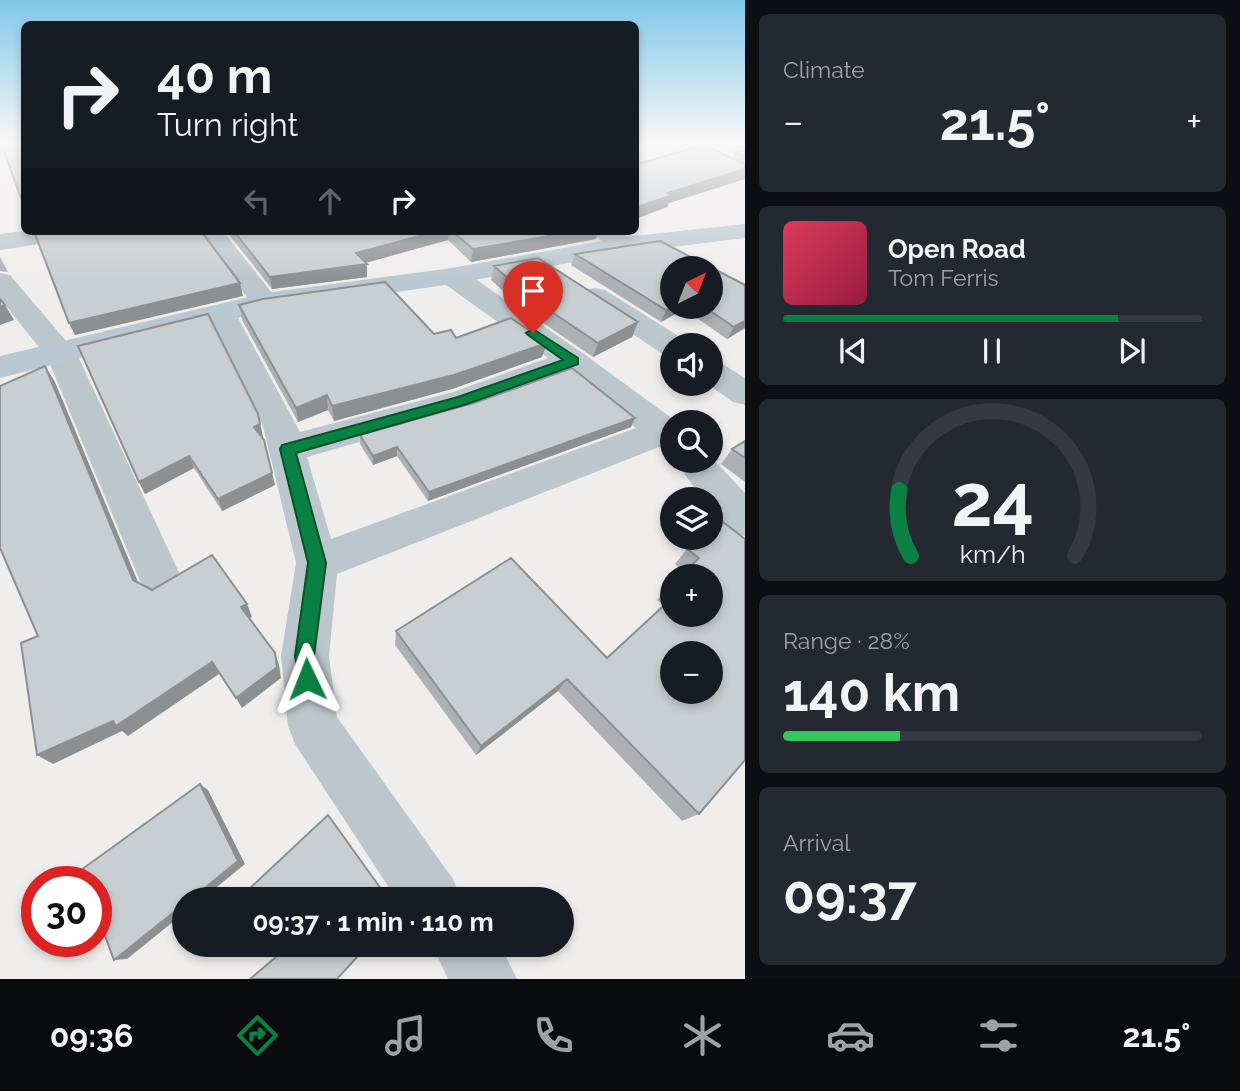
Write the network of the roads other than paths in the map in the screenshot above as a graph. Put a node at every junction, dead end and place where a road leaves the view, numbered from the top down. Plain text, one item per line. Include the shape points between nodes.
1 (742, 234) edge
2 (52, 235) edge
3 (213, 235) edge
4 (614, 238) edge
5 (0, 242) edge
6 (541, 260) junction
7 (452, 275) junction
8 (0, 281) edge
9 (265, 302) junction
10 (222, 313) junction
11 (660, 338) edge
12 (61, 354) junction
13 (573, 361) junction
14 (0, 367) edge
15 (723, 380) edge
16 (745, 394) edge
17 (660, 428) edge
18 (660, 438) edge
19 (287, 449) junction
20 (703, 473) edge
21 (745, 520) edge
22 (317, 563) junction
23 (160, 579) dead end
24 (423, 887) edge

1 - 4 street
2 - 5 street
3 - 9 street
4 - 6 street
6 - 7 street
6 - 11 street
7 - 9 street
7 - 13 street
8 - 12 street
9 - 10 street
10 - 12 street
10 - 19 street via 281,426
12 - 14 street
12 - 23 street
13 - 17 street
13 - 19 street via 462,401
15 - 16 street
18 - 22 street
19 - 22 street
20 - 21 street
22 - 24 street via 304,656 313,726

